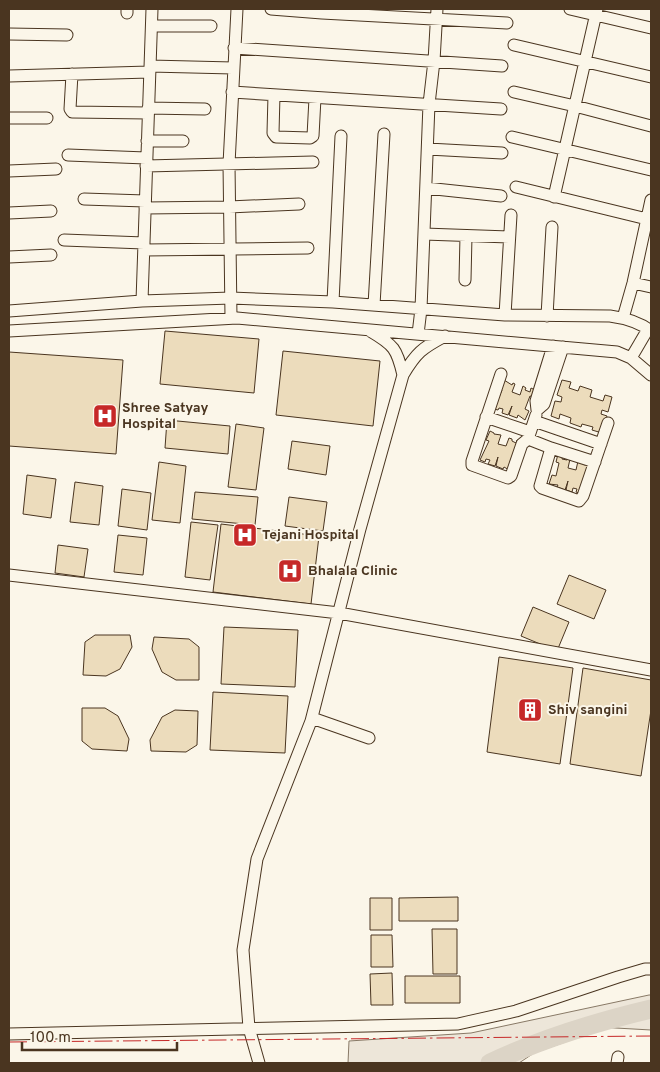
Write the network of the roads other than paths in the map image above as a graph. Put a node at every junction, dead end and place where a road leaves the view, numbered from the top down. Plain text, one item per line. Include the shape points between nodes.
1 (152, 9) edge
2 (236, 9) edge
3 (276, 9) edge
4 (570, 9) edge
5 (322, 11) edge
6 (364, 12) edge
7 (596, 12) edge
8 (436, 14) edge
9 (507, 23) dead end
10 (152, 26) junction
11 (211, 26) dead end
12 (651, 28) edge
13 (9, 34) edge
14 (67, 35) dead end
15 (514, 45) dead end
16 (234, 48) junction
17 (434, 61) junction
18 (586, 61) junction
19 (502, 66) dead end
20 (233, 68) junction
21 (150, 69) junction
22 (72, 74) junction
23 (9, 76) edge
24 (651, 77) edge
25 (232, 92) junction
26 (514, 92) dead end
27 (274, 95) junction
28 (314, 98) junction
29 (430, 104) junction
30 (575, 106) junction
31 (205, 109) dead end
32 (501, 109) dead end
33 (148, 110) junction
34 (9, 118) edge
35 (47, 118) dead end
36 (651, 126) edge
37 (384, 134) dead end
38 (341, 136) dead end
39 (512, 137) dead end
40 (184, 140) dead end
41 (147, 141) junction
42 (428, 149) junction
43 (565, 150) junction
44 (502, 153) dead end
45 (68, 156) dead end
46 (146, 162) junction
47 (313, 162) dead end
48 (229, 164) junction
49 (56, 169) dead end
50 (651, 170) edge
51 (9, 171) edge
52 (516, 187) dead end
53 (426, 188) junction
54 (501, 196) dead end
55 (554, 197) junction
56 (84, 199) dead end
57 (651, 200) edge
58 (299, 204) dead end
59 (145, 205) junction
60 (230, 207) junction
61 (51, 211) dead end
62 (9, 213) edge
63 (511, 215) dead end
64 (647, 218) junction
65 (552, 227) dead end
66 (424, 234) junction
67 (466, 236) junction
68 (509, 237) junction
69 (648, 237) edge
70 (64, 240) dead end
71 (144, 247) junction
72 (308, 248) dead end
73 (230, 249) junction
74 (50, 255) dead end
75 (9, 257) edge
76 (465, 280) dead end
77 (633, 283) junction
78 (651, 287) edge
79 (231, 298) junction
80 (142, 301) junction
81 (332, 302) junction
82 (374, 305) junction
83 (421, 310) junction
84 (9, 312) edge
85 (505, 316) junction
86 (547, 316) junction
87 (231, 318) junction
88 (623, 318) junction
89 (367, 329) junction
90 (650, 330) edge
91 (9, 331) edge
92 (418, 334) junction
93 (445, 336) junction
94 (558, 347) junction
95 (631, 358) junction
96 (501, 374) dead end
97 (403, 375) junction
98 (651, 375) edge
99 (486, 417) junction
100 (608, 423) dead end
101 (532, 426) junction
102 (601, 444) junction
103 (551, 448) junction
104 (595, 462) junction
105 (9, 575) edge
106 (339, 613) junction
107 (651, 670) edge
108 (312, 718) junction
109 (369, 738) dead end
110 (651, 970) edge
111 (249, 1028) junction
112 (9, 1034) edge
113 (259, 1063) edge

1 - 10 street
2 - 16 street
3 - 5 street
4 - 7 street
5 - 6 street
6 - 8 street
7 - 12 street
7 - 18 street
8 - 9 street
8 - 17 street
10 - 11 street
10 - 21 street
13 - 14 street
15 - 18 street
16 - 17 street
16 - 20 street
17 - 19 street
17 - 29 street
18 - 24 street
18 - 30 street
20 - 21 street
20 - 25 street
21 - 22 street
21 - 33 street
22 - 23 street
22 - 33 street via 72,112
25 - 27 street
25 - 48 street
26 - 30 street
27 - 28 street
27 - 28 street via 273,133 276,137 313,136
28 - 29 street
29 - 32 street
29 - 42 street
30 - 36 street
30 - 43 street
31 - 33 street
33 - 41 street
34 - 35 street
37 - 82 street
38 - 81 street
39 - 43 street
40 - 41 street
41 - 46 street
42 - 44 street
42 - 53 street
43 - 50 street
43 - 55 street
45 - 46 street
46 - 48 street
46 - 59 street
47 - 48 street
48 - 60 street
49 - 51 street
52 - 55 street
53 - 54 street
53 - 66 street
55 - 64 street
56 - 59 street
57 - 64 street
58 - 60 street
59 - 60 street
59 - 71 street
60 - 73 street
61 - 62 street
63 - 68 street
64 - 69 street
65 - 86 street
66 - 67 street
66 - 83 street
67 - 68 street
67 - 76 street
68 - 85 street
69 - 77 street
70 - 71 street
71 - 73 street
71 - 80 street
72 - 73 street
73 - 79 street
74 - 75 street
77 - 78 street
77 - 88 street
79 - 80 street
79 - 81 street
79 - 87 street
80 - 84 street
81 - 82 street
82 - 83 street
83 - 85 street
83 - 92 street
85 - 86 street
86 - 88 street
87 - 89 street
87 - 91 street
88 - 90 street
89 - 92 street
89 - 97 street via 389,342 398,356
90 - 95 street
92 - 93 street
93 - 94 street
93 - 97 street via 414,356
94 - 95 street via 617,352
94 - 101 street via 544,404
95 - 98 street
96 - 99 street
97 - 106 street
99 - 101 street
99 - 101 street via 472,466 507,478 510,478
100 - 102 street
101 - 102 street
101 - 103 street
102 - 104 street
103 - 104 street
103 - 104 street via 540,486 579,501 584,496
105 - 106 street
106 - 107 street
106 - 108 street
108 - 109 street
108 - 111 street via 257,859 243,950
110 - 111 street via 618,977 516,1011 458,1024
111 - 112 street
111 - 113 street

